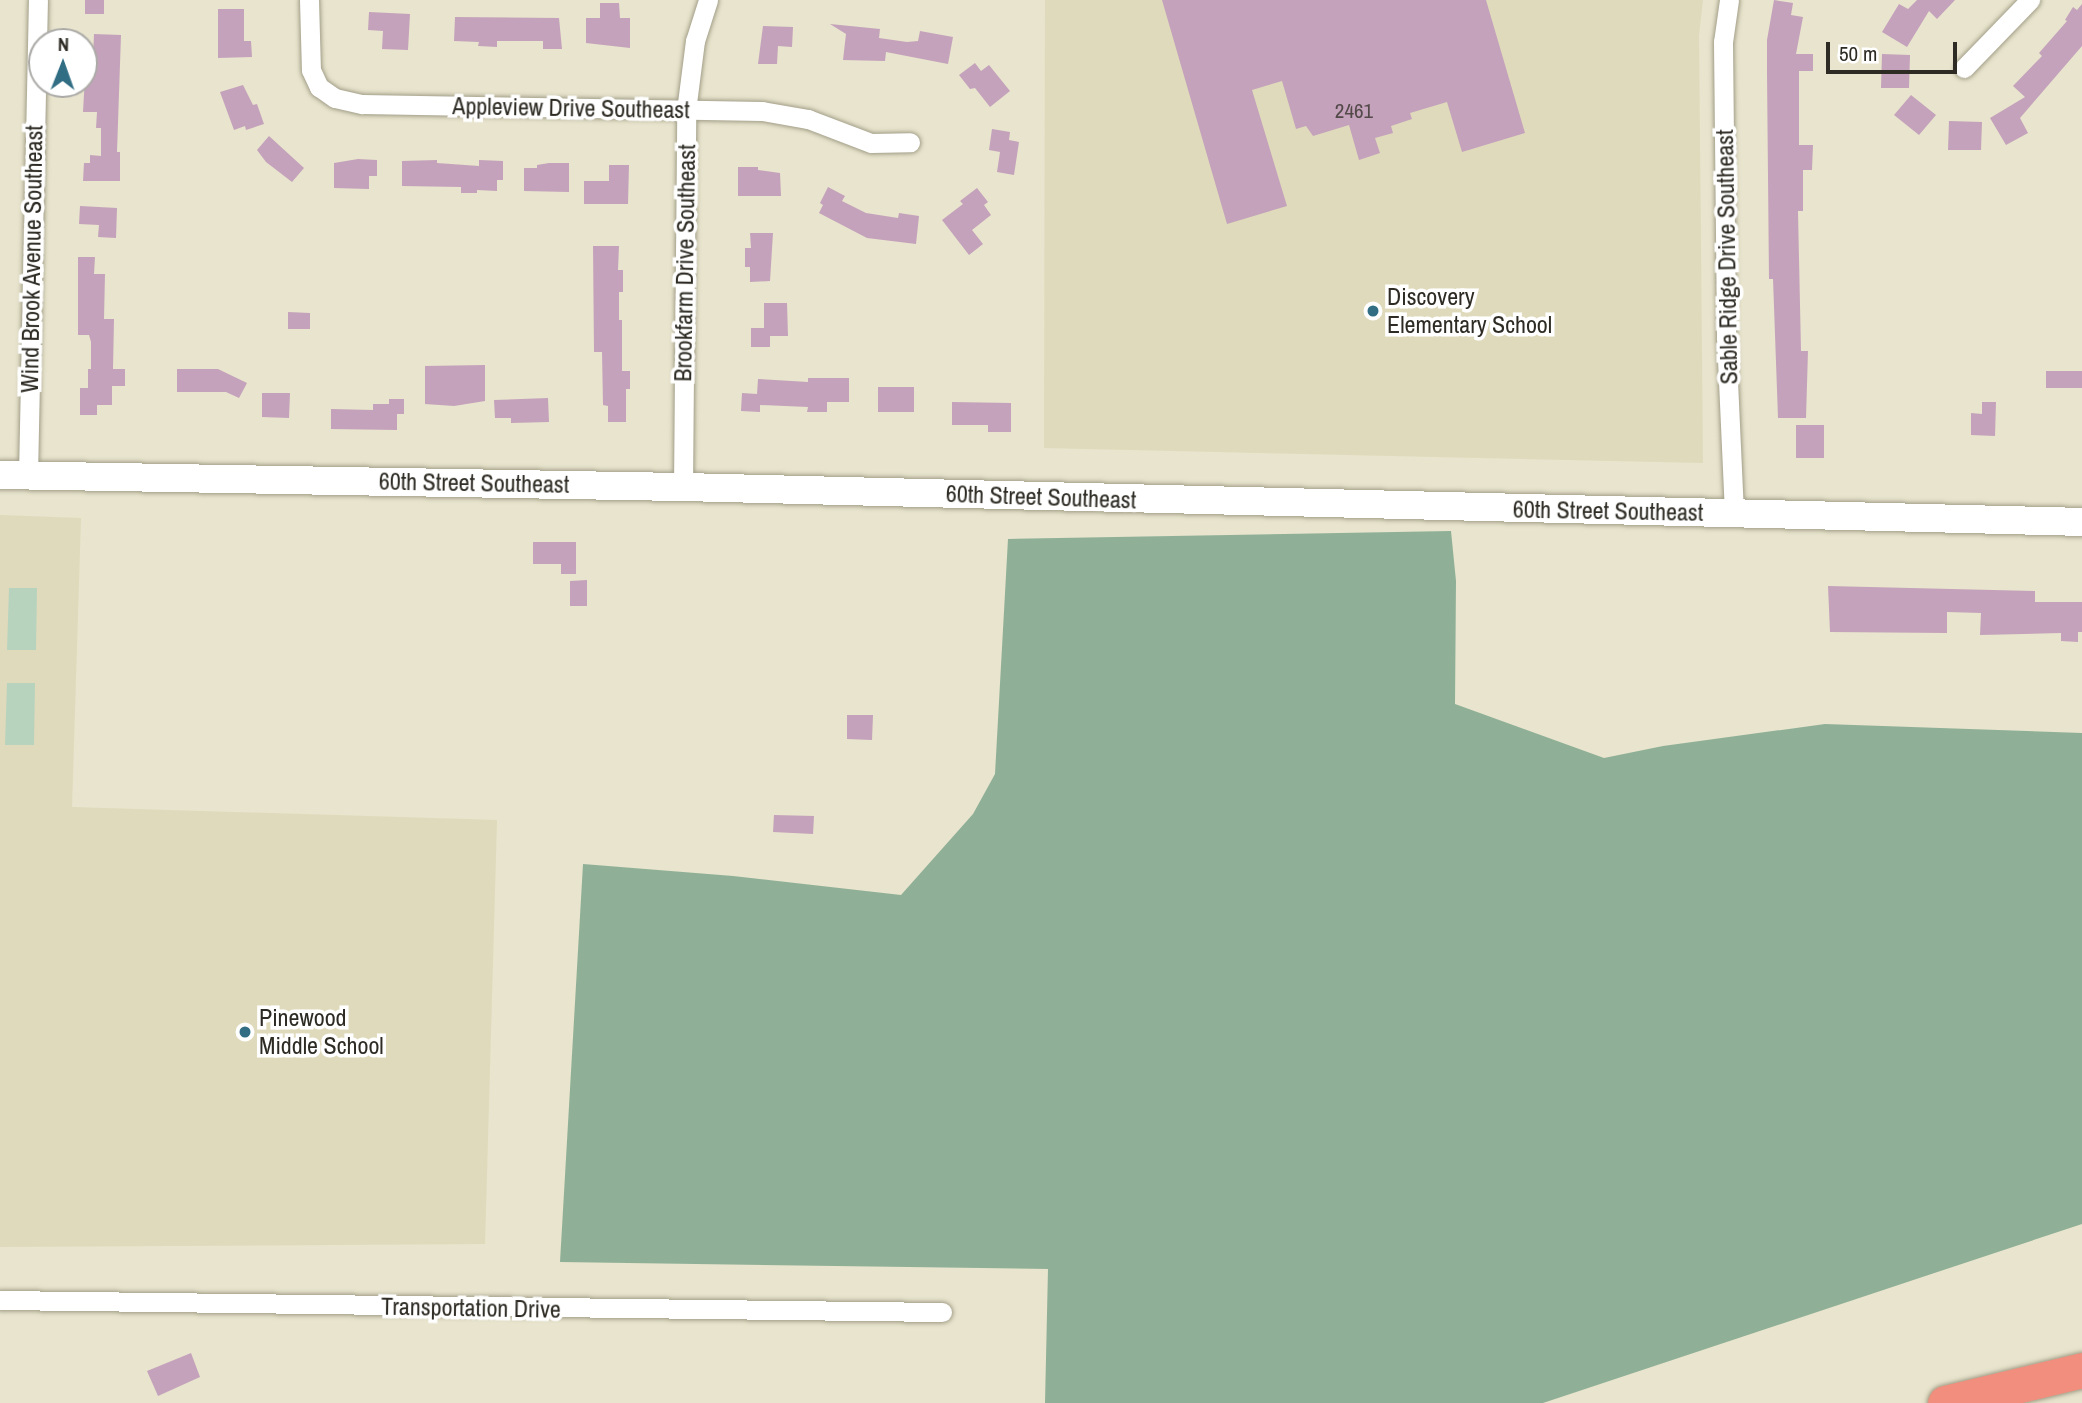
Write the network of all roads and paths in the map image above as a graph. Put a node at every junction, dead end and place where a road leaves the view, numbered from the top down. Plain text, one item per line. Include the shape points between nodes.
1 (37, 0) edge
2 (309, 0) edge
3 (708, 0) edge
4 (1729, 0) edge
5 (2030, 0) edge
6 (1964, 68) dead end
7 (687, 111) junction
8 (910, 142) dead end
9 (0, 475) edge
10 (29, 475) junction
11 (683, 487) junction
12 (1734, 514) junction
13 (2082, 522) edge
14 (0, 1300) edge
15 (942, 1312) dead end
16 (2082, 1370) edge
17 (1945, 1403) edge

1 - 10 street, Wind Brook Avenue Southeast
2 - 7 street, Appleview Drive Southeast via 312,70 319,88 335,98 362,104
3 - 7 street, Brookfarm Drive Southeast via 695,41
4 - 12 street, Sable Ridge Drive Southeast via 1723,42
5 - 6 street
7 - 8 street, Appleview Drive Southeast via 786,114 871,143
7 - 11 street, Brookfarm Drive Southeast
9 - 10 main road, 60th Street Southeast
10 - 11 main road, 60th Street Southeast
11 - 12 main road, 60th Street Southeast
12 - 13 main road, 60th Street Southeast
14 - 15 street, Transportation Drive
16 - 17 highway

